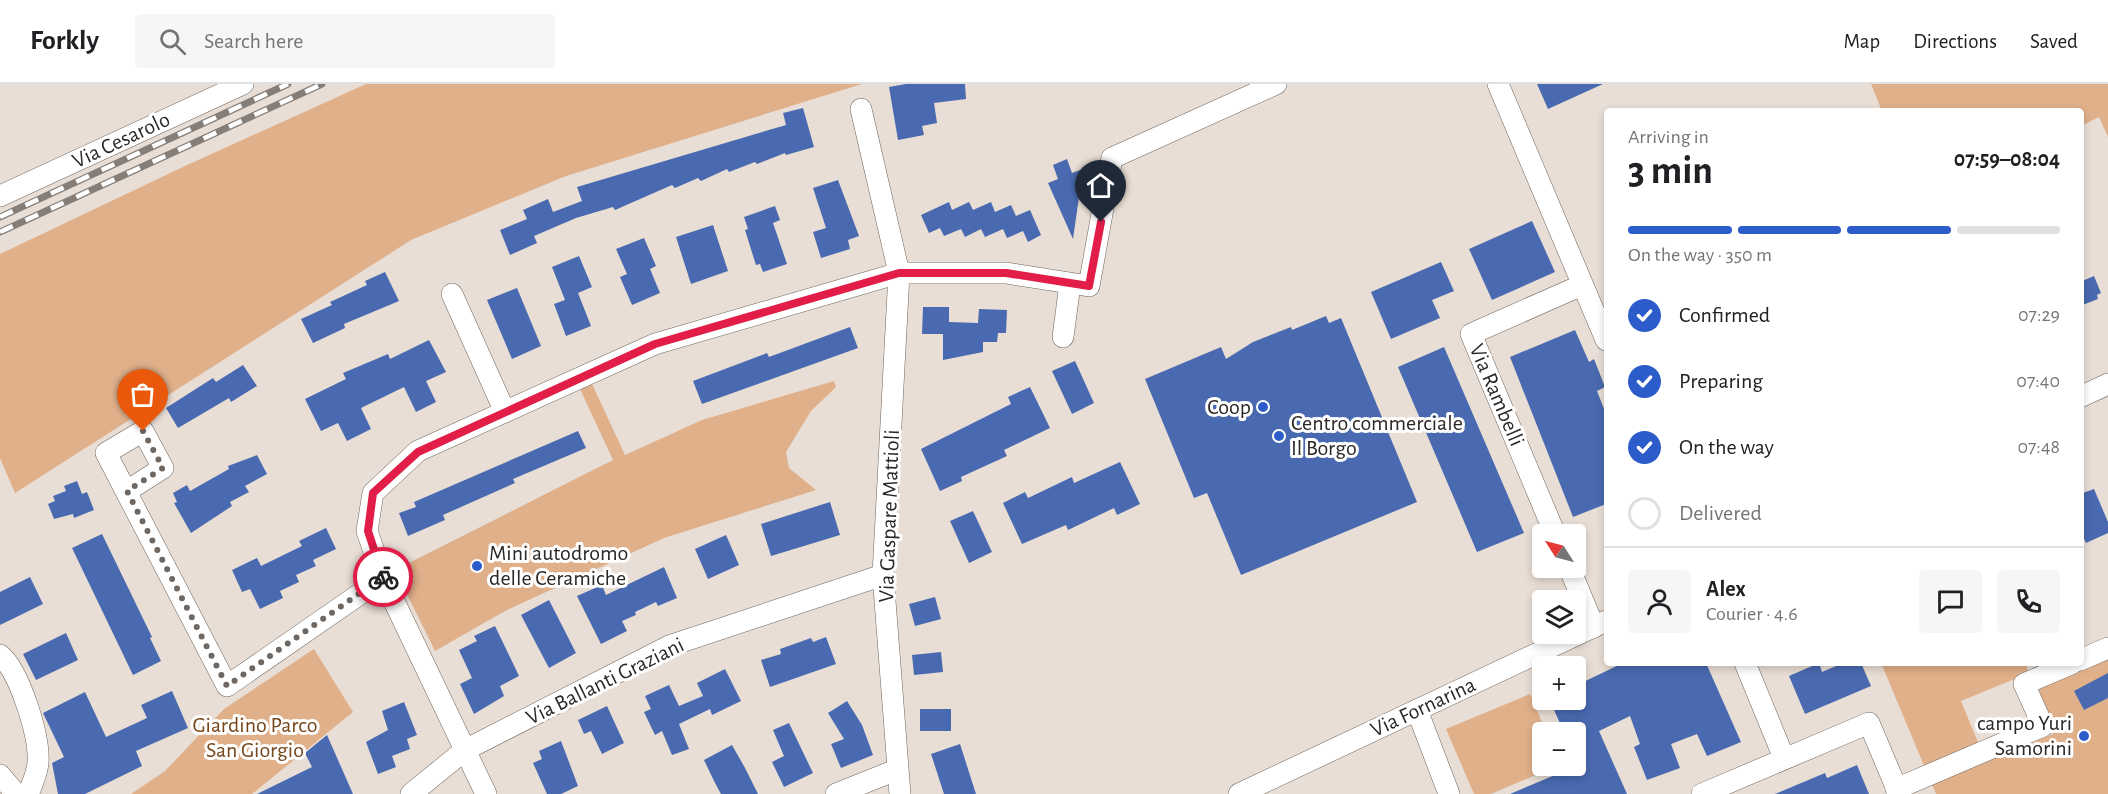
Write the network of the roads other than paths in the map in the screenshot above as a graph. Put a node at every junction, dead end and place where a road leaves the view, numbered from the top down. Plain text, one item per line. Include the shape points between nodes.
1 (243, 84) edge
2 (1276, 84) edge
3 (1498, 84) edge
4 (861, 109) dead end
5 (0, 196) edge
6 (899, 273) junction
7 (1079, 285) junction
8 (1582, 285) junction
9 (452, 294) dead end
10 (1604, 335) edge
11 (1063, 337) dead end
12 (2108, 384) edge
13 (2084, 395) edge
14 (505, 412) junction
15 (127, 491) dead end
16 (1551, 524) edge
17 (883, 575) junction
18 (383, 578) junction
19 (1575, 578) edge
20 (1600, 624) edge
21 (2108, 648) edge
22 (0, 655) edge
23 (2084, 658) edge
24 (1746, 666) edge
25 (2066, 666) edge
26 (1417, 710) junction
27 (465, 750) junction
28 (1784, 758) junction
29 (897, 770) junction
30 (0, 775) edge
31 (1898, 791) edge
32 (16, 794) edge
33 (28, 794) edge
34 (411, 794) edge
35 (486, 794) edge
36 (836, 794) edge
37 (900, 794) edge
38 (1239, 794) edge
39 (1449, 794) edge
40 (1702, 794) edge

1 - 5 street, Via Cesarolo
2 - 7 street via 1112,158
3 - 8 street
4 - 6 street, Via Gaspare Mattioli
6 - 7 street via 1006,273
6 - 14 street via 655,344
6 - 17 street, Via Gaspare Mattioli
7 - 11 street
8 - 10 street
8 - 16 street, Via Rambelli via 1471,334
9 - 14 street
12 - 13 street
14 - 18 street via 418,452 373,493 368,531
15 - 18 street via 227,686
17 - 27 street, Via Ballanti Graziani via 669,646
17 - 29 street, Via Gaspare Mattioli
18 - 27 street
19 - 20 street
20 - 26 street, Via Fornarina
21 - 23 street
22 - 33 street via 15,674 33,729 38,763
24 - 28 street
25 - 31 street via 2024,684 2043,726
26 - 38 street, Via Fornarina
26 - 39 street
27 - 34 street, Via Ballanti Graziani
27 - 35 street
28 - 31 street via 1869,723
28 - 40 street
29 - 36 street
29 - 37 street, Via Gaspare Mattioli
30 - 32 street

